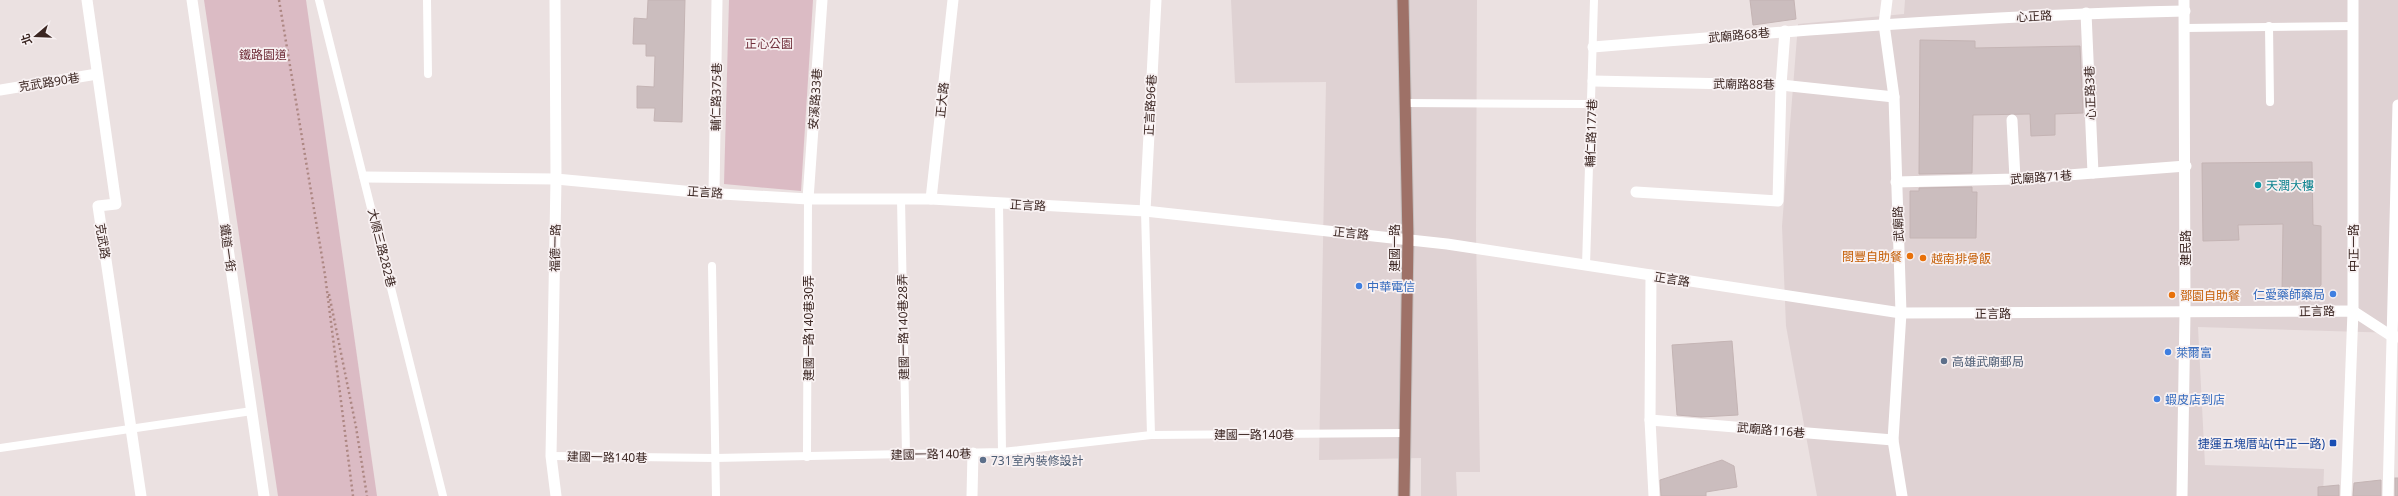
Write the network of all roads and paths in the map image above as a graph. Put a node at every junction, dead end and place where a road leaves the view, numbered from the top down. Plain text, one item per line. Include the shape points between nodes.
1 (87, 0) edge
2 (192, 0) edge
3 (279, 0) edge
4 (319, 0) edge
5 (427, 0) edge
6 (555, 0) edge
7 (718, 0) edge
8 (822, 0) edge
9 (953, 0) edge
10 (1156, 0) edge
11 (1403, 0) edge
12 (1594, 0) edge
13 (1887, 0) edge
14 (2353, 0) edge
15 (2184, 5) edge
16 (2086, 13) junction
17 (1884, 24) junction
18 (2269, 26) junction
19 (2353, 26) junction
20 (2186, 28) junction
21 (1785, 31) junction
22 (1593, 47) junction
23 (97, 74) junction
24 (428, 74) dead end
25 (1593, 81) junction
26 (1781, 85) junction
27 (0, 90) edge
28 (1894, 97) junction
29 (2270, 102) dead end
30 (1405, 103) junction
31 (1592, 104) junction
32 (2398, 105) edge
33 (2012, 120) dead end
34 (2186, 166) junction
35 (2093, 173) junction
36 (365, 178) junction
37 (556, 179) junction
38 (2014, 179) junction
39 (1896, 182) junction
40 (1636, 192) dead end
41 (714, 193) junction
42 (808, 199) junction
43 (901, 199) junction
44 (931, 200) junction
45 (999, 203) junction
46 (1145, 211) junction
47 (1408, 239) junction
48 (2395, 262) edge
49 (712, 266) dead end
50 (1586, 266) junction
51 (325, 275) junction
52 (1651, 275) junction
53 (2353, 311) junction
54 (2185, 313) junction
55 (1901, 314) junction
56 (2396, 337) edge
57 (252, 411) junction
58 (1650, 420) junction
59 (132, 428) junction
60 (1405, 433) junction
61 (1151, 434) junction
62 (1893, 440) junction
63 (0, 448) edge
64 (1002, 452) junction
65 (973, 453) junction
66 (906, 454) junction
67 (551, 456) junction
68 (807, 457) junction
69 (715, 458) junction
70 (141, 496) edge
71 (264, 496) edge
72 (352, 496) edge
73 (367, 496) edge
74 (443, 496) edge
75 (556, 496) edge
76 (716, 496) edge
77 (972, 496) edge
78 (1404, 496) edge
79 (1654, 496) edge
80 (1902, 496) edge
81 (2182, 496) edge
82 (2346, 496) edge
83 (2388, 496) edge

1 - 23 street, 克武路
2 - 57 street, 鐵道一街
3 - 51 path
4 - 36 lane, 大順三路282巷
5 - 24 lane
6 - 37 street, 福德一路
7 - 41 street, 輔仁路375巷
8 - 42 street, 安溪路33巷
9 - 44 street, 正大路
10 - 46 street, 正言路96巷
11 - 30 main road, 建國一路
12 - 22 lane, 輔仁路177巷
13 - 17 street, 武廟路
14 - 19 street, 中正一路
15 - 16 street, 心正路
15 - 20 street, 建民路
16 - 17 street, 心正路
16 - 35 street, 心正路3巷
17 - 21 street, 武廟路68巷
17 - 28 street, 武廟路
18 - 19 lane
18 - 20 lane
18 - 29 lane
19 - 53 street, 中正一路
20 - 34 street, 建民路
21 - 22 street, 武廟路68巷
21 - 26 street
22 - 25 lane, 輔仁路177巷
23 - 27 street, 克武路90巷
23 - 59 street, 克武路 via 116,204 98,206
25 - 26 street, 武廟路88巷
25 - 31 lane, 輔仁路177巷
26 - 28 street, 武廟路88巷
26 - 40 street via 1778,201
28 - 39 street, 武廟路
30 - 31 lane
30 - 47 main road, 建國一路
31 - 50 lane, 輔仁路177巷
32 - 48 street
33 - 38 street
34 - 35 street, 武廟路71巷
34 - 54 street, 建民路
35 - 38 street, 武廟路71巷
36 - 37 street, 正言路
36 - 74 lane, 大順三路282巷
37 - 41 street, 正言路
37 - 67 street, 福德一路
38 - 39 street, 武廟路71巷
39 - 55 street, 武廟路
41 - 42 street, 正言路
42 - 43 street, 正言路
42 - 68 lane, 建國一路140巷30弄
43 - 44 street, 正言路
43 - 66 lane, 建國一路140巷28弄
44 - 45 street, 正言路
45 - 46 street, 正言路
45 - 64 lane
46 - 47 street, 正言路
46 - 61 lane
47 - 50 street, 正言路
47 - 60 main road, 建國一路
48 - 56 street
49 - 69 lane
50 - 52 street, 正言路
51 - 72 path
51 - 73 path via 356,427
52 - 55 street, 正言路
52 - 58 street
53 - 54 street, 正言路
53 - 56 street, 正言路
53 - 82 street, 中正一路
54 - 55 street, 正言路
54 - 81 street, 建民路
55 - 62 street, 武廟路
56 - 83 street
57 - 59 lane
57 - 71 street, 鐵道一街
58 - 62 street, 武廟路116巷
58 - 79 street
59 - 63 lane
59 - 70 street, 克武路
60 - 61 lane, 建國一路140巷
60 - 78 main road, 建國一路
61 - 64 lane, 建國一路140巷
62 - 80 street, 武廟路
64 - 65 lane, 建國一路140巷
65 - 66 lane, 建國一路140巷
65 - 77 street
66 - 68 lane, 建國一路140巷
67 - 69 lane, 建國一路140巷
67 - 75 street, 福德一路
68 - 69 lane, 建國一路140巷
69 - 76 lane

